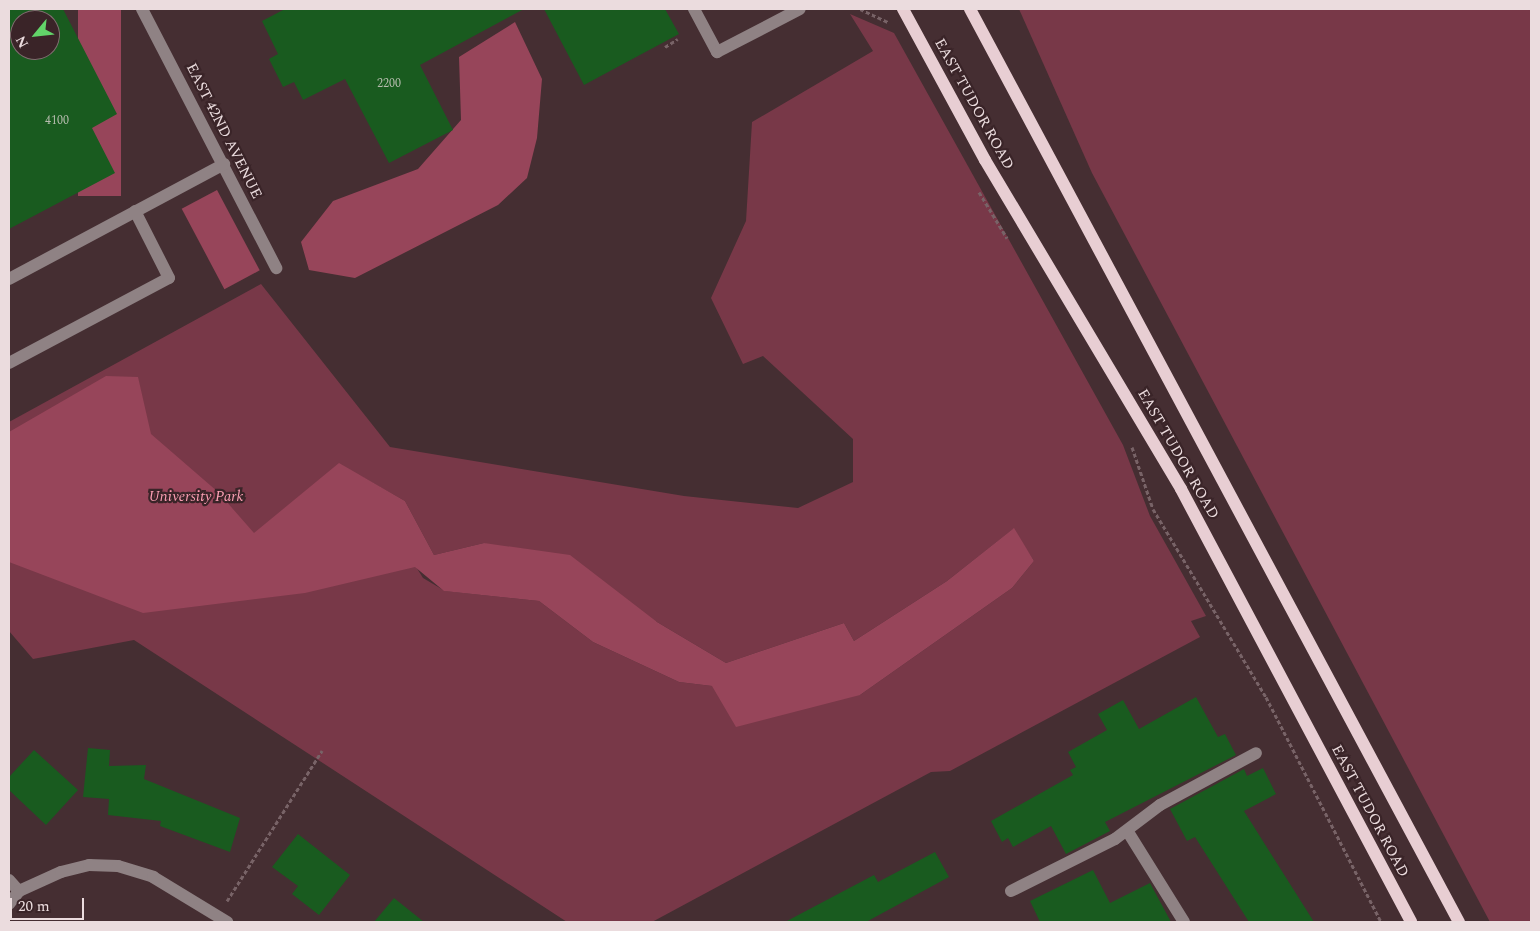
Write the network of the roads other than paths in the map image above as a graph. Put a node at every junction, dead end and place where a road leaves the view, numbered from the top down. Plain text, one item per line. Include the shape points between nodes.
1 (142, 9) edge
2 (695, 9) edge
3 (800, 9) edge
4 (903, 9) edge
5 (970, 9) edge
6 (224, 164) junction
7 (135, 211) junction
8 (276, 268) dead end
9 (9, 278) edge
10 (9, 364) edge
11 (1256, 753) dead end
12 (1128, 832) junction
13 (9, 880) edge
14 (19, 891) junction
15 (1011, 891) dead end
16 (9, 904) edge
17 (222, 919) edge
18 (1184, 922) edge
19 (1411, 922) edge
20 (1459, 922) edge

1 - 6 street, EAST 42ND AVENUE
2 - 3 street via 717,52
4 - 19 main road, EAST TUDOR ROAD via 993,173 1181,488
5 - 20 main road, EAST TUDOR ROAD
6 - 7 street
6 - 8 street, EAST 42ND AVENUE
7 - 9 street
7 - 10 street via 170,278
11 - 12 street via 1160,805
12 - 15 street
12 - 18 street
13 - 14 street
14 - 16 street
14 - 17 street via 88,865 118,866 153,878

